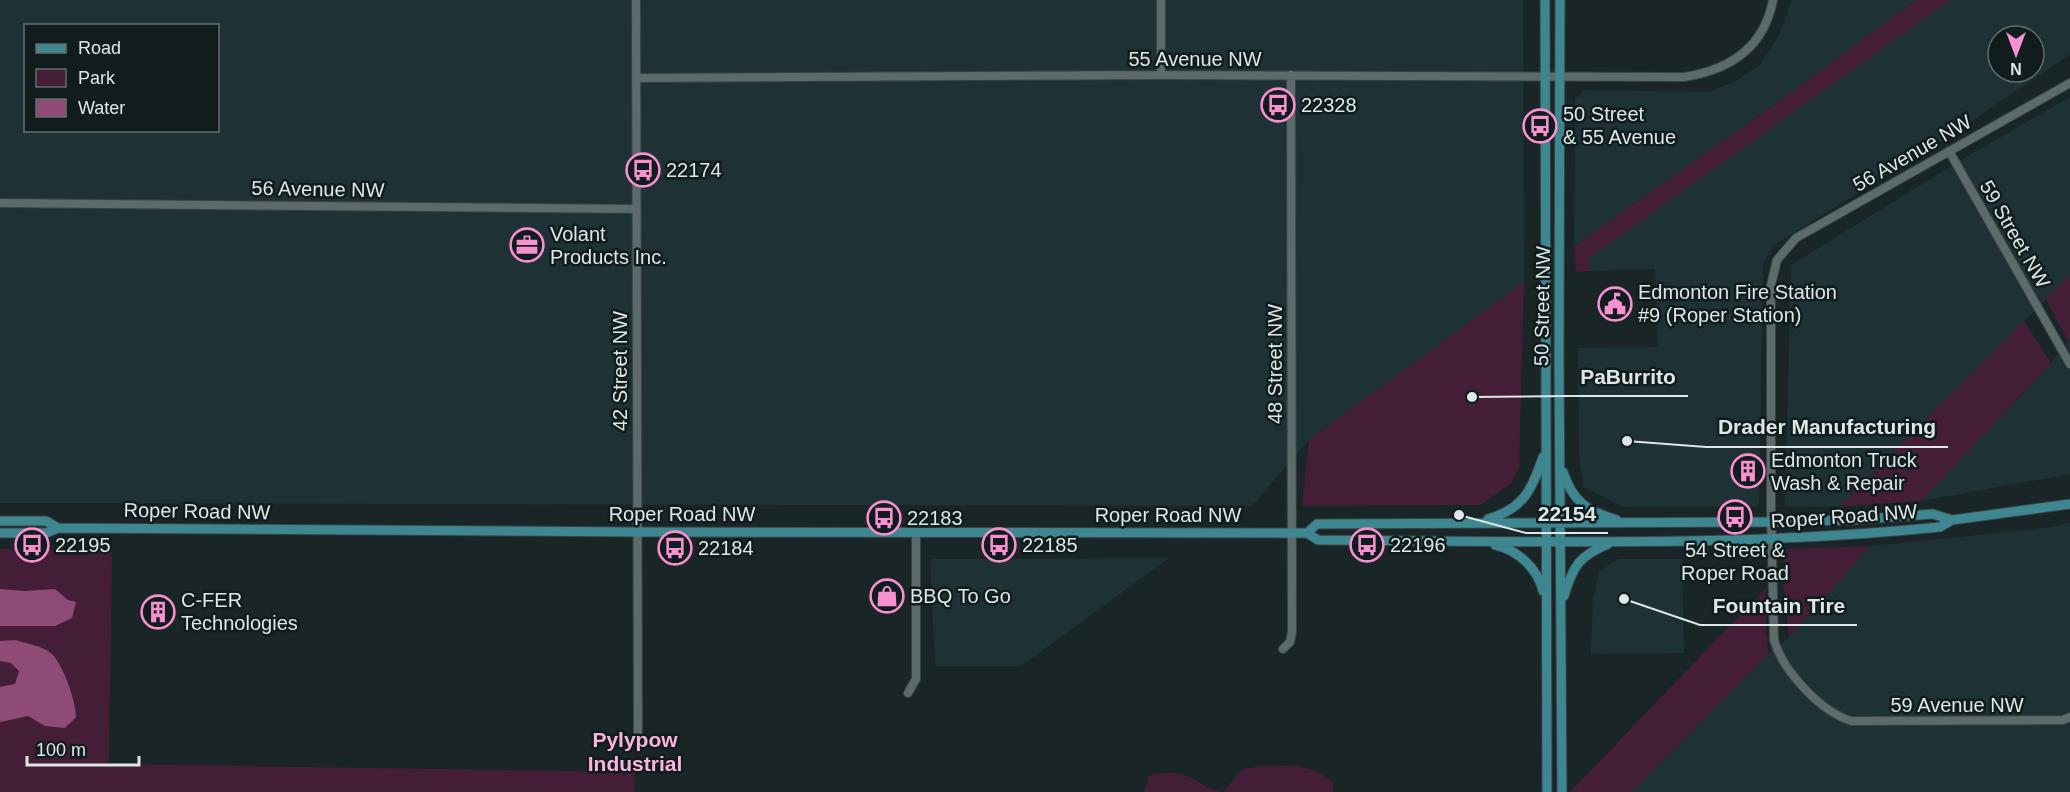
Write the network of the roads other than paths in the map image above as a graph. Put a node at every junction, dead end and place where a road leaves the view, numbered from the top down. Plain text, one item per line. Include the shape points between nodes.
1 (636, 0) edge
2 (1161, 0) edge
3 (1545, 0) edge
4 (1560, 0) edge
5 (1773, 0) edge
6 (1161, 75) junction
7 (1291, 75) junction
8 (1545, 75) junction
9 (1560, 75) junction
10 (636, 78) junction
11 (2070, 84) edge
12 (1949, 151) junction
13 (0, 203) edge
14 (636, 209) junction
15 (2070, 364) edge
16 (1546, 446) junction
17 (1561, 463) junction
18 (2070, 504) edge
19 (1952, 520) junction
20 (0, 521) edge
21 (1476, 522) junction
22 (1771, 522) junction
23 (1546, 523) junction
24 (1561, 523) junction
25 (1625, 523) junction
26 (58, 528) junction
27 (637, 532) junction
28 (0, 533) edge
29 (916, 533) junction
30 (1292, 533) junction
31 (1307, 533) junction
32 (1772, 539) junction
33 (1479, 541) junction
34 (1546, 541) junction
35 (1614, 541) junction
36 (1561, 542) junction
37 (1547, 606) junction
38 (1561, 607) junction
39 (1283, 649) dead end
40 (908, 693) dead end
41 (2070, 717) edge
42 (638, 742) dead end
43 (1547, 792) edge
44 (1562, 792) edge

1 - 10 street, 42 Street NW
2 - 6 street
3 - 8 main road, 50 Street NW
4 - 9 main road, 50 Street NW
5 - 9 street, 55 Avenue NW via 1768,17 1747,51 1704,74
6 - 7 street, 55 Avenue NW
6 - 10 street, 55 Avenue NW
7 - 8 street, 55 Avenue NW
7 - 30 street, 48 Street NW
8 - 9 street, 55 Avenue NW
8 - 16 main road, 50 Street NW
9 - 17 main road, 50 Street NW
10 - 14 street, 42 Street NW
11 - 12 street, 56 Avenue NW
12 - 15 street, 59 Street NW
12 - 22 street, 56 Avenue NW via 1796,238 1777,260 1771,285
13 - 14 street, 56 Avenue NW
14 - 27 street, 42 Street NW
16 - 21 main road via 1535,481 1522,500 1508,512
16 - 23 main road, 50 Street NW
17 - 24 main road, 50 Street NW
17 - 25 main road via 1577,500
18 - 19 main road, Roper Road NW
19 - 22 main road, Roper Road NW via 1934,514
19 - 32 main road, Roper Road NW via 1940,527
20 - 26 main road, Roper Road NW via 46,521
21 - 23 main road, Roper Road NW
21 - 31 main road, Roper Road NW via 1317,524
22 - 25 main road, Roper Road NW
22 - 32 street
23 - 24 main road, Roper Road NW
23 - 34 main road, 50 Street NW
24 - 25 main road, Roper Road NW
24 - 36 main road, 50 Street NW
26 - 27 main road, Roper Road NW
26 - 28 main road, Roper Road NW via 46,533
27 - 29 main road, Roper Road NW
27 - 42 street, 42 Street NW
29 - 30 main road, Roper Road NW
29 - 40 street via 916,679
30 - 31 main road, Roper Road NW
30 - 39 street, 48 Street NW via 1292,632
31 - 33 main road, Roper Road NW via 1318,540
32 - 35 main road, Roper Road NW
32 - 41 street, 59 Avenue NW via 1778,653 1808,691 1843,719 1874,722
33 - 34 main road, Roper Road NW
33 - 37 main road via 1507,548 1527,563 1536,572
34 - 36 main road, Roper Road NW
34 - 37 main road, 50 Street NW
35 - 36 main road, Roper Road NW
35 - 38 main road via 1581,559 1570,577
36 - 38 main road, 50 Street NW
37 - 43 main road, 50 Street NW
38 - 44 main road, 50 Street NW

